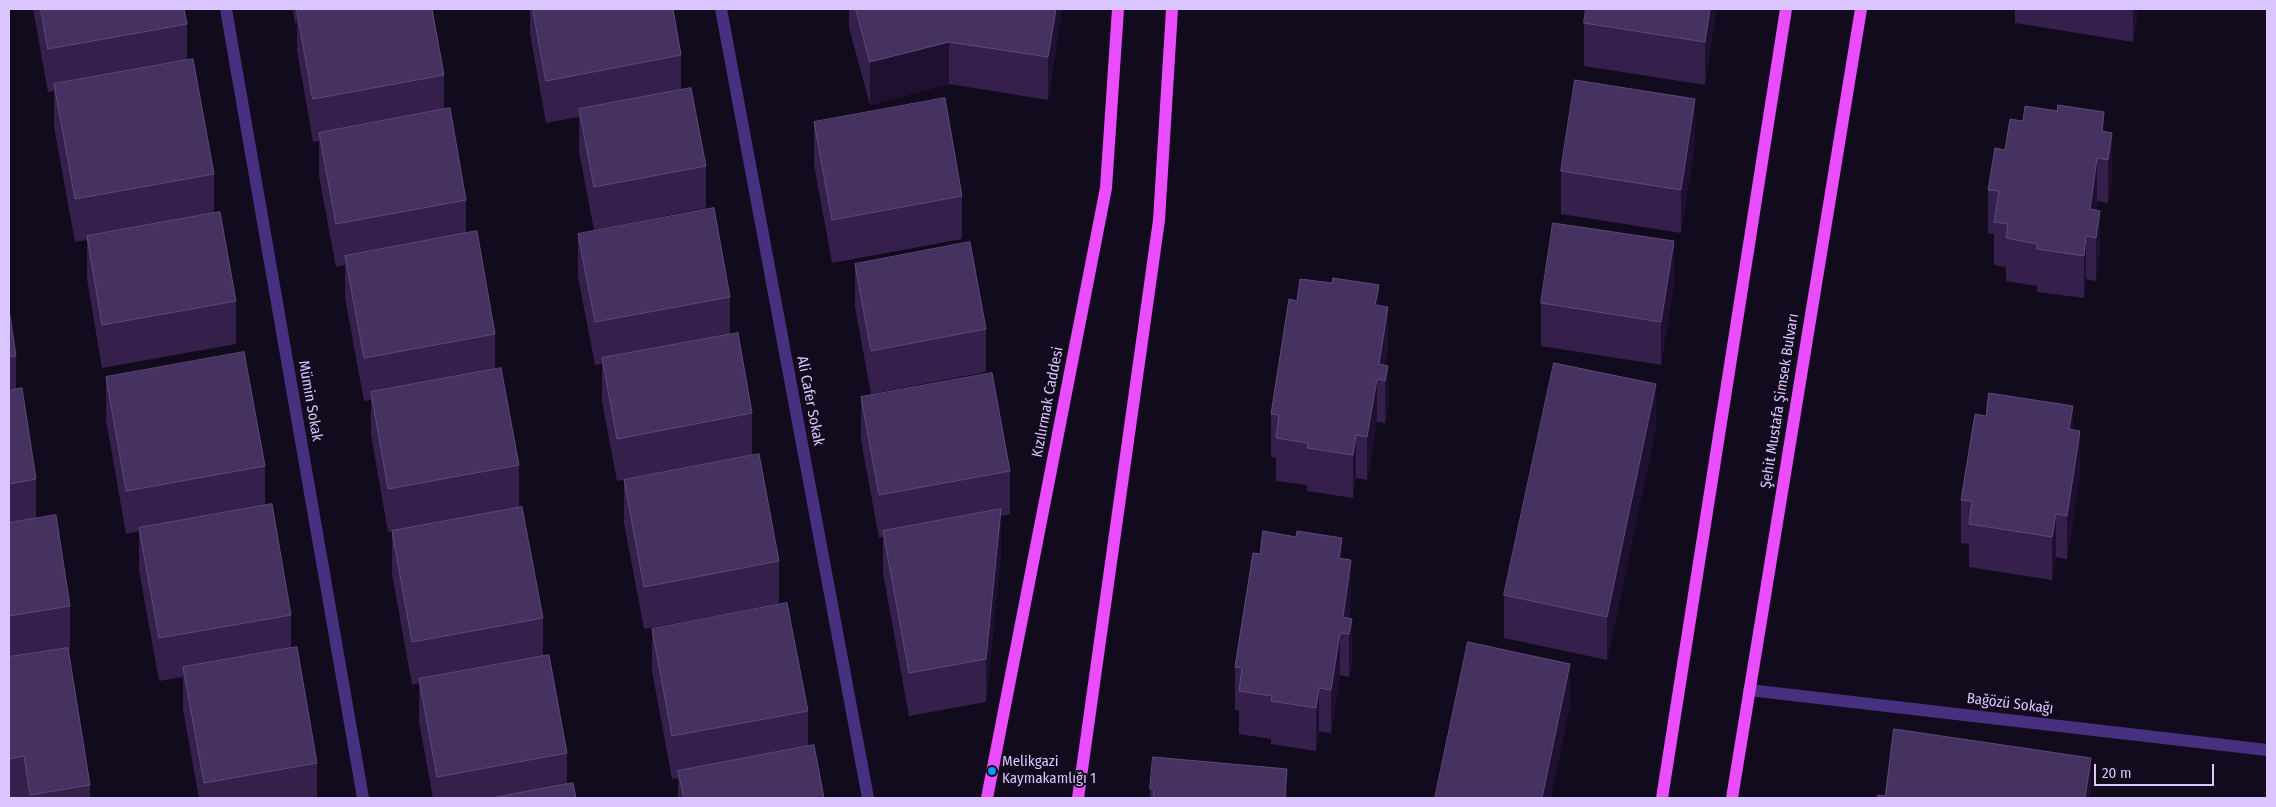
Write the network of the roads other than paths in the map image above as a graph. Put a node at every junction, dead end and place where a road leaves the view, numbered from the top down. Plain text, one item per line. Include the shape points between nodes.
1 (226, 9) edge
2 (721, 9) edge
3 (1118, 9) edge
4 (1172, 9) edge
5 (1786, 9) edge
6 (1861, 9) edge
7 (1749, 690) junction
8 (2267, 750) edge
9 (363, 798) edge
10 (868, 798) edge
11 (987, 798) edge
12 (1078, 798) edge
13 (1662, 798) edge
14 (1732, 798) edge

1 - 9 street, Mümin Sokak
2 - 10 street, Ali Cafer Sokak
3 - 11 main road, Kızılırmak Caddesi via 1106,188
4 - 12 main road via 1159,220
5 - 13 main road
6 - 7 main road, Şehit Mustafa Şimsek Bulvarı
7 - 8 street, Bağözü Sokağı
7 - 14 main road, Şehit Mustafa Şimsek Bulvarı

